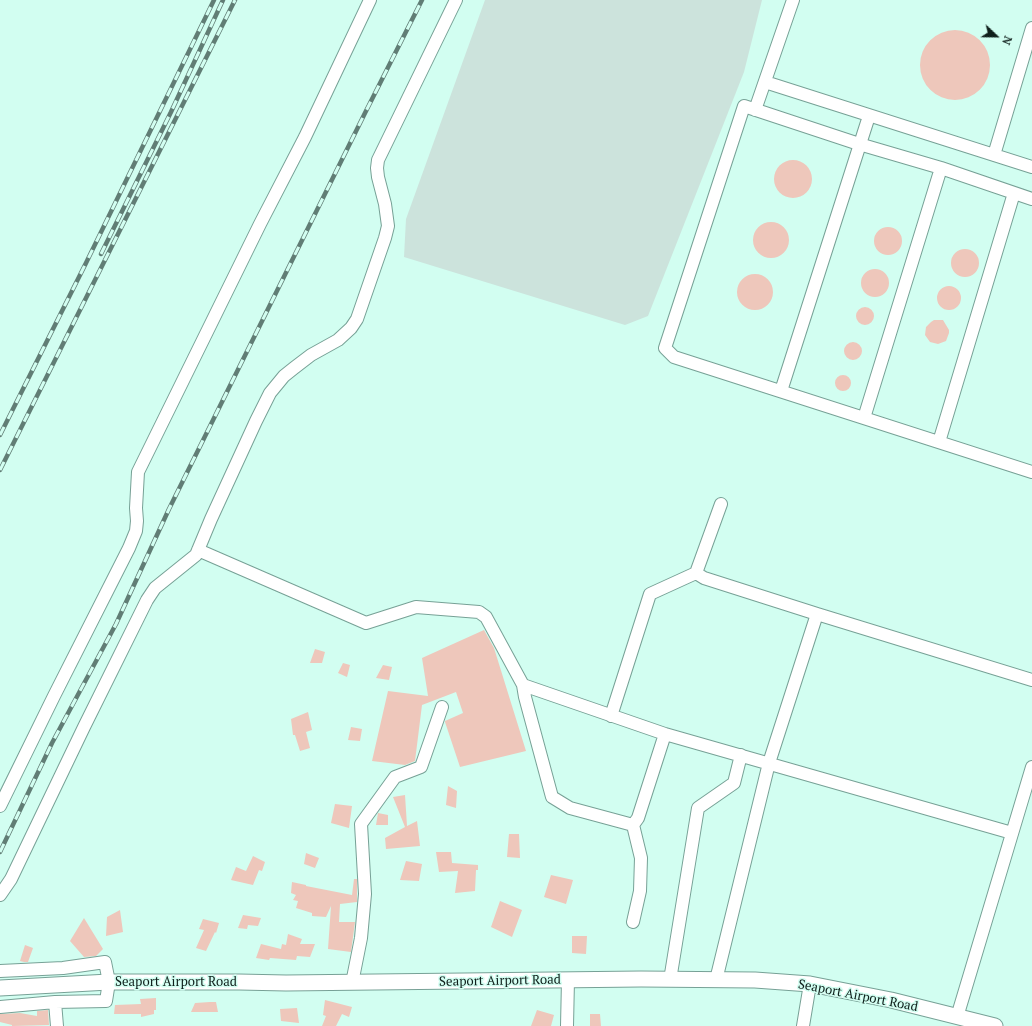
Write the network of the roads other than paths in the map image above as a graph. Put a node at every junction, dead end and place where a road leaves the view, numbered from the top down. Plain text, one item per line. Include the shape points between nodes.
1 (370, 0) edge
2 (456, 0) edge
3 (793, 0) edge
4 (1032, 28) edge
5 (765, 82) junction
6 (755, 110) junction
7 (869, 116) junction
8 (859, 144) junction
9 (994, 155) junction
10 (1032, 166) edge
11 (941, 168) junction
12 (1014, 193) junction
13 (1032, 199) edge
14 (781, 391) junction
15 (864, 418) junction
16 (938, 442) junction
17 (1032, 472) edge
18 (721, 504) dead end
19 (198, 550) junction
20 (696, 573) junction
21 (817, 614) junction
22 (1032, 680) edge
23 (523, 685) junction
24 (442, 707) dead end
25 (611, 716) junction
26 (665, 734) junction
27 (741, 755) junction
28 (769, 763) junction
29 (1032, 767) edge
30 (0, 806) edge
31 (633, 825) junction
32 (1012, 833) junction
33 (0, 895) edge
34 (633, 922) dead end
35 (0, 971) edge
36 (568, 980) junction
37 (670, 980) junction
38 (716, 980) junction
39 (109, 982) junction
40 (352, 982) junction
41 (810, 984) junction
42 (0, 988) edge
43 (55, 1002) junction
44 (0, 1007) edge
45 (957, 1016) junction
46 (57, 1026) edge
47 (567, 1026) edge
48 (803, 1026) edge
49 (995, 1026) edge

1 - 30 street via 305,137 138,472 136,531 129,548
2 - 19 street via 378,160 378,177 388,226 357,318 338,340 294,368 270,393
3 - 5 street
4 - 9 street
5 - 6 street
5 - 7 street
6 - 8 street
6 - 14 street via 744,106 664,348 674,357
7 - 8 street
7 - 9 street
8 - 11 street
8 - 14 street
9 - 10 street
11 - 12 street
11 - 15 street
12 - 13 street
12 - 16 street
14 - 15 street
15 - 16 street
16 - 17 street
18 - 20 street
19 - 23 street via 366,623 416,607 479,612 486,617
19 - 33 street via 196,555 155,588 147,600 11,879
20 - 21 street via 704,578
20 - 25 street via 650,594
21 - 22 street
21 - 28 street
23 - 25 street
23 - 31 street via 552,797 570,808
24 - 40 street via 421,767 395,777 361,824 365,894
25 - 26 street
26 - 27 street
26 - 31 street via 638,818
27 - 28 street
27 - 37 street via 734,783 698,808
28 - 32 street
28 - 38 street
29 - 32 street
31 - 34 street via 641,858 640,891
32 - 45 street
35 - 39 street via 63,968 105,962
36 - 37 main road, Seaport Airport Road
36 - 40 main road, Seaport Airport Road
36 - 47 street
37 - 38 main road, Seaport Airport Road
38 - 41 main road, Seaport Airport Road
39 - 40 main road, Seaport Airport Road
39 - 42 main road, Seaport Airport Road
39 - 43 street via 106,1001
41 - 45 main road, Seaport Airport Road
41 - 48 street
43 - 44 street
43 - 46 street
45 - 49 main road, Seaport Airport Road

